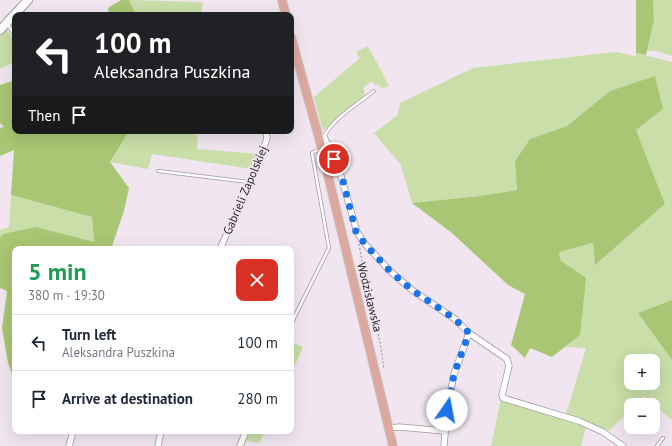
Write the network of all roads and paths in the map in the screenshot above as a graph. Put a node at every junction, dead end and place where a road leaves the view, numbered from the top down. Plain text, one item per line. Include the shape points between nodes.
1 (28, 0) edge
2 (282, 0) edge
3 (17, 12) edge
4 (285, 12) edge
5 (12, 17) edge
6 (6, 23) junction
7 (0, 30) edge
8 (12, 32) edge
9 (294, 47) edge
10 (374, 91) dead end
11 (266, 134) edge
12 (321, 138) junction
13 (321, 148) junction
14 (158, 171) dead end
15 (250, 182) junction
16 (221, 246) edge
17 (358, 248) dead end
18 (294, 318) edge
19 (469, 333) junction
20 (384, 369) dead end
21 (389, 428) junction
22 (445, 431) junction
23 (71, 434) edge
24 (161, 434) edge
25 (245, 434) edge
26 (663, 438) dead end
27 (69, 446) edge
28 (158, 446) edge
29 (240, 446) edge
30 (394, 446) edge
31 (444, 446) edge
32 (623, 446) edge
33 (656, 446) edge

1 - 3 street
2 - 4 main road
5 - 6 street
6 - 7 street
6 - 8 lane
9 - 12 main road, Wodzisławska
10 - 12 lane via 339,118
11 - 15 street, Gabrieli Zapolskiej via 265,147
12 - 13 main road, Wodzisławska
12 - 19 street via 340,169 356,232 360,238 390,271 412,290 455,319
13 - 18 lane via 312,153 329,248
13 - 21 main road, Wodzisławska
14 - 15 lane
15 - 16 street, Gabrieli Zapolskiej
17 - 20 path
19 - 22 street via 454,374
19 - 32 street via 507,359 509,366 503,398 580,421 603,432
21 - 22 street
21 - 30 main road, Wodzisławska
22 - 31 street
23 - 27 street
24 - 28 street
25 - 29 street
26 - 33 lane

